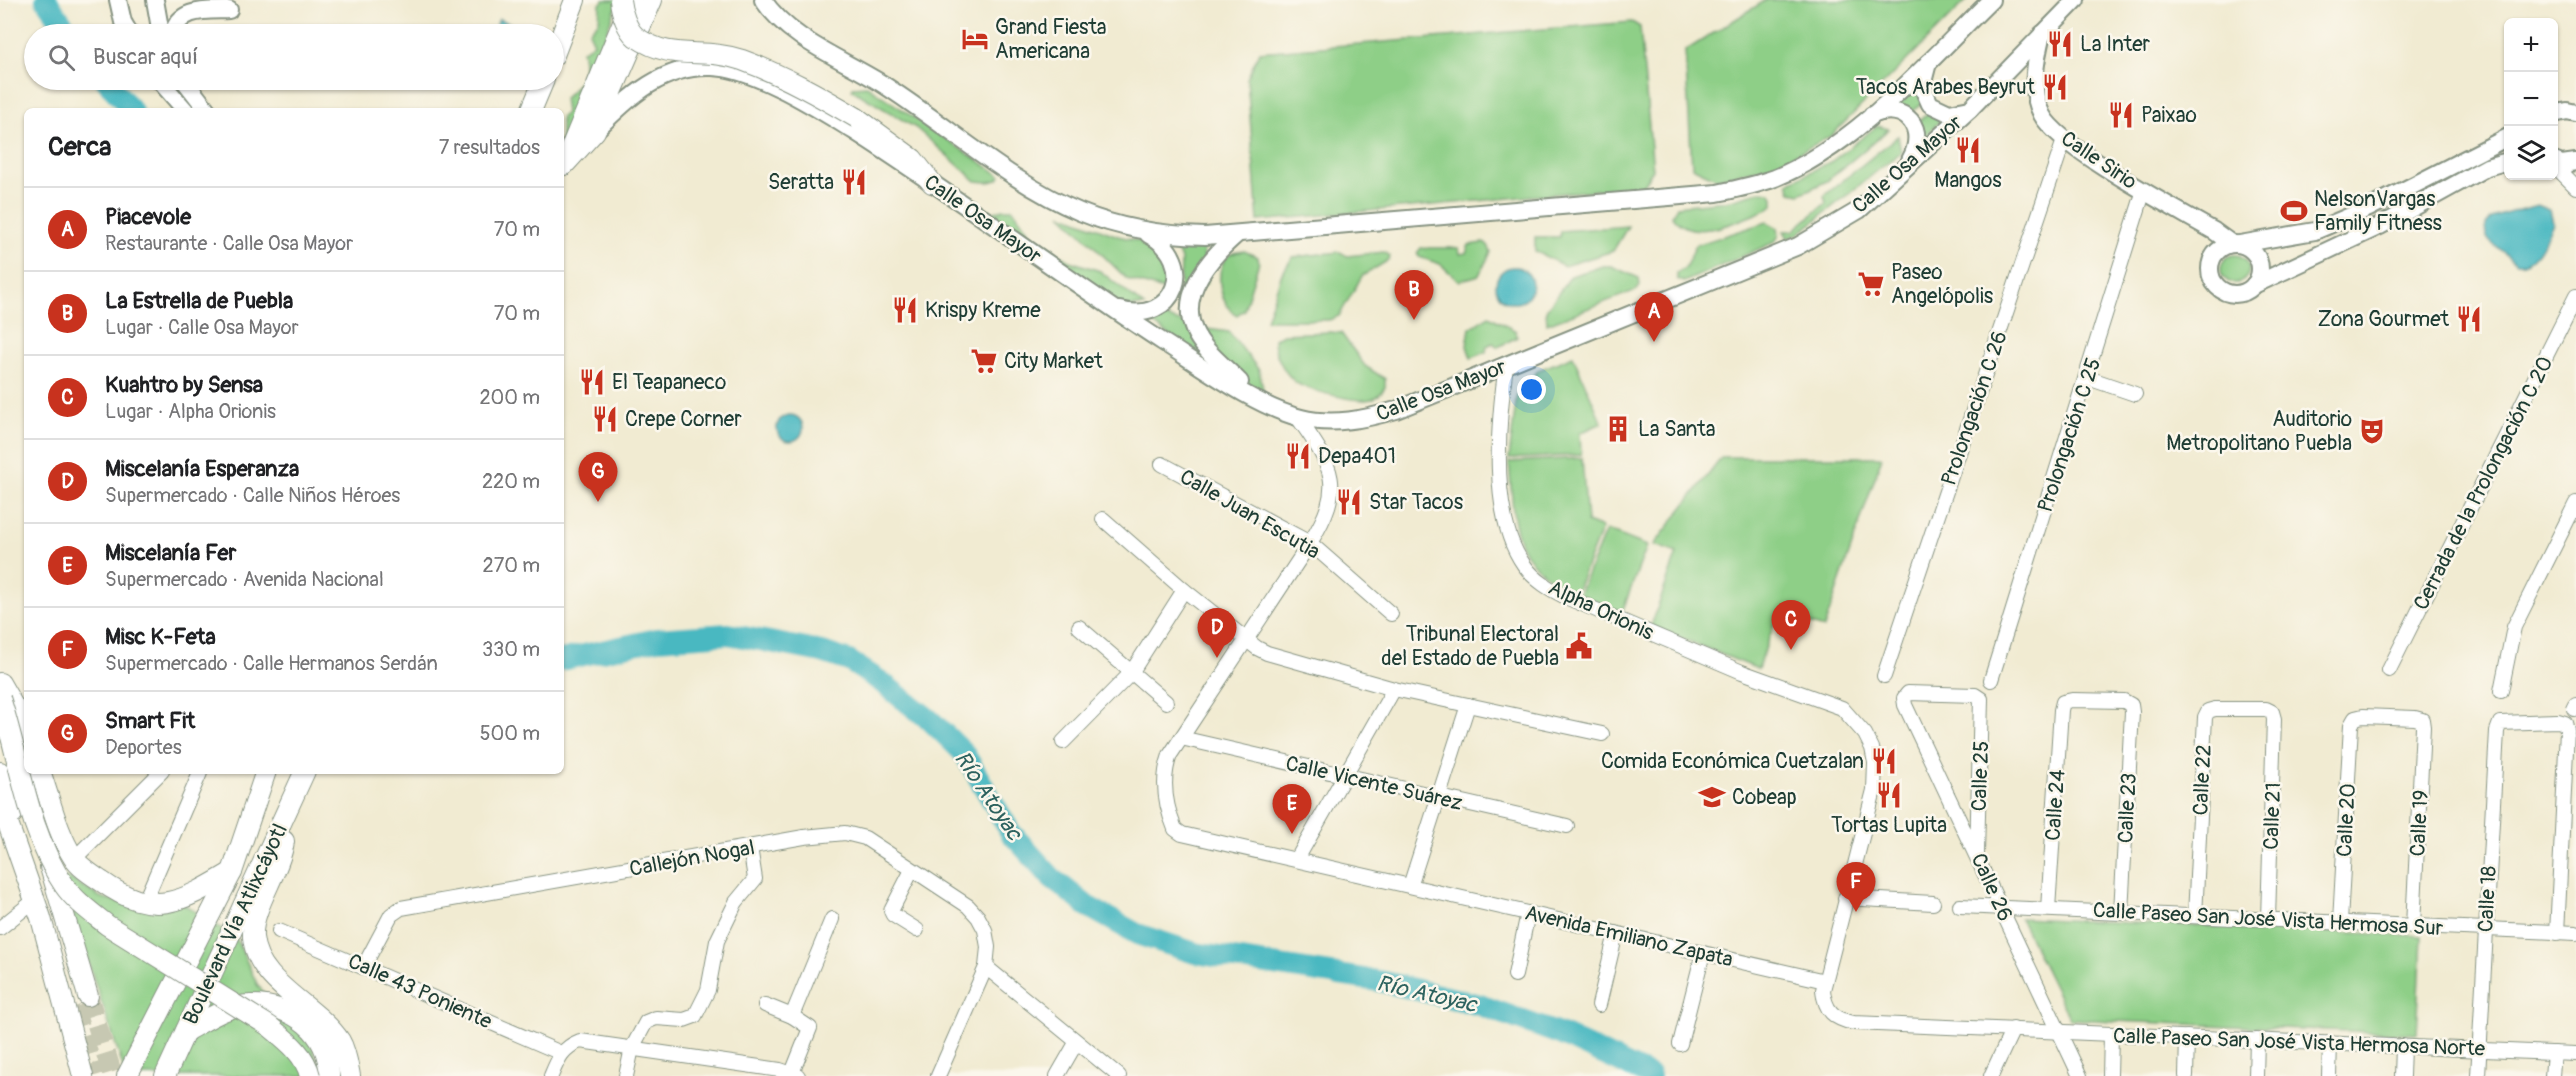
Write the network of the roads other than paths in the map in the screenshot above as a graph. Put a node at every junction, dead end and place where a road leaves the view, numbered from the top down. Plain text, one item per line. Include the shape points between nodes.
1 (118, 0) edge
2 (155, 0) edge
3 (575, 0) edge
4 (620, 0) edge
5 (632, 0) edge
6 (652, 0) edge
7 (763, 0) edge
8 (1991, 0) edge
9 (2076, 0) edge
10 (229, 10) dead end
11 (124, 24) edge
12 (159, 24) edge
13 (177, 24) edge
14 (564, 29) edge
15 (2042, 33) junction
16 (1928, 62) junction
17 (168, 90) edge
18 (192, 90) edge
19 (540, 90) edge
20 (2576, 102) edge
21 (183, 108) edge
22 (206, 108) edge
23 (532, 108) edge
24 (1970, 109) junction
25 (2563, 113) edge
26 (1870, 116) junction
27 (595, 131) junction
28 (2504, 139) edge
29 (2064, 140) junction
30 (2504, 162) edge
31 (2558, 162) edge
32 (2576, 162) edge
33 (564, 164) edge
34 (1907, 166) junction
35 (564, 167) edge
36 (2558, 169) edge
37 (932, 183) junction
38 (2576, 187) edge
39 (2144, 190) junction
40 (2369, 208) junction
41 (2380, 226) junction
42 (1148, 233) junction
43 (1236, 235) junction
44 (2236, 244) junction
45 (2254, 285) junction
46 (2576, 296) edge
47 (1109, 307) junction
48 (1506, 365) junction
49 (2088, 378) junction
50 (2135, 394) dead end
51 (1255, 398) junction
52 (1298, 418) junction
53 (1162, 464) dead end
54 (2576, 503) edge
55 (1103, 519) dead end
56 (1310, 543) junction
57 (1184, 590) junction
58 (1391, 614) dead end
59 (1079, 627) dead end
60 (1247, 640) junction
61 (2389, 670) dead end
62 (1131, 673) junction
63 (1884, 676) dead end
64 (1991, 680) dead end
65 (0, 683) edge
66 (1394, 688) junction
67 (2500, 691) dead end
68 (0, 698) edge
69 (1981, 699) joint
70 (1166, 702) dead end
71 (2063, 702) joint
72 (0, 704) edge
73 (1468, 705) junction
74 (2272, 712) joint
75 (2355, 718) joint
76 (24, 729) edge
77 (1602, 734) dead end
78 (1181, 738) junction
79 (1063, 742) dead end
80 (0, 772) edge
81 (40, 774) edge
82 (159, 774) edge
83 (200, 774) edge
84 (304, 774) edge
85 (264, 776) edge
86 (1343, 776) junction
87 (1438, 798) junction
88 (0, 801) edge
89 (281, 826) junction
90 (1568, 826) dead end
91 (750, 848) junction
92 (1977, 854) junction
93 (74, 859) junction
94 (1297, 859) junction
95 (232, 872) junction
96 (911, 872) junction
97 (1410, 886) junction
98 (1845, 898) junction
99 (35, 900) junction
100 (144, 903) junction
101 (1934, 903) dead end
102 (1960, 906) dead end
103 (2000, 906) junction
104 (2048, 909) junction
105 (2121, 912) junction
106 (1528, 913) junction
107 (2195, 916) junction
108 (832, 919) dead end
109 (2268, 919) junction
110 (2340, 922) junction
111 (2414, 926) junction
112 (0, 928) edge
113 (2486, 929) junction
114 (279, 930) dead end
115 (916, 930) dead end
116 (1616, 933) junction
117 (2557, 933) junction
118 (2576, 933) edge
119 (1702, 953) junction
120 (364, 966) junction
121 (986, 967) junction
122 (1515, 975) dead end
123 (1825, 981) junction
124 (765, 1005) dead end
125 (1599, 1005) dead end
126 (792, 1016) junction
127 (2013, 1029) junction
128 (186, 1031) junction
129 (2059, 1032) junction
130 (2111, 1034) junction
131 (2187, 1037) junction
132 (2257, 1040) junction
133 (1077, 1042) junction
134 (2330, 1043) junction
135 (1680, 1044) dead end
136 (2403, 1046) junction
137 (632, 1048) junction
138 (2480, 1050) junction
139 (561, 1053) junction
140 (2554, 1053) junction
141 (2576, 1054) edge
142 (627, 1070) edge
143 (127, 1072) edge
144 (795, 1074) edge
145 (83, 1076) edge
146 (165, 1076) edge
147 (310, 1076) edge
148 (329, 1076) edge
149 (350, 1076) edge
150 (551, 1076) edge
151 (939, 1076) edge
152 (1057, 1076) edge
153 (1119, 1076) edge
154 (1991, 1076) edge
155 (2080, 1076) edge
156 (2110, 1076) edge
157 (2186, 1076) edge
158 (2256, 1076) edge
159 (2330, 1076) edge
160 (2402, 1076) edge
161 (2478, 1076) edge
162 (2553, 1076) edge

1 - 11 street
2 - 12 street
3 - 14 main road
4 - 37 main road, bridge via 630,31 660,50 717,53 805,87 857,118 913,159
5 - 33 main road
6 - 27 main road
7 - 42 street via 793,31 882,83 1008,171 1078,211
8 - 16 street
9 - 15 street, Calle Osa Mayor
10 - 13 street via 198,11
15 - 24 street, Calle Osa Mayor
15 - 29 street, Calle Sirio via 2035,65 2036,94 2042,116
16 - 24 street via 1922,86 1930,104 1949,113
16 - 26 street
17 - 21 street
18 - 22 street
19 - 23 main road
20 - 25 street
24 - 34 street, Calle Osa Mayor
26 - 34 street via 1893,111 1913,124 1917,141
26 - 43 street via 1797,167 1766,181 1717,194
27 - 35 main road
27 - 37 street, Calle Osa Mayor via 637,90 671,72 710,66 728,68 805,100
28 - 40 street
29 - 39 street, Calle Sirio
29 - 63 street, Prolongación C 26
30 - 41 street via 2487,167
31 - 32 street
34 - 48 street, Calle Osa Mayor via 1858,210 1798,246
36 - 38 street
37 - 47 street, Calle Osa Mayor
39 - 44 street, Calle Sirio
39 - 49 street, Prolongación C 25
40 - 41 street
40 - 44 street via 2315,231
41 - 45 street
42 - 43 street
42 - 47 street via 1173,257 1173,291 1157,308 1147,312
43 - 51 street via 1199,275 1190,314 1193,330 1202,343
44 - 45 street via 2251,250 2258,261
44 - 45 street via 2217,251 2212,258 2212,281 2232,294 2240,294
46 - 61 street, Cerrada de la Prolongación C 20
47 - 51 street, Calle Osa Mayor
48 - 52 street, Calle Osa Mayor via 1373,417 1335,422
48 - 98 street, Alpha Orionis via 1500,433 1504,514 1516,551 1534,577 1568,598 1742,672 1842,708 1865,734 1875,763 1874,790
49 - 50 street
49 - 64 street, Prolongación C 25
51 - 52 street, Calle Osa Mayor
52 - 56 street via 1325,458 1332,482 1328,510
53 - 56 street, Calle Juan Escutia
54 - 67 street via 2514,627
55 - 57 street
56 - 58 street, Calle Juan Escutia
56 - 60 street
57 - 60 street
57 - 62 street
59 - 62 street
60 - 66 street via 1267,653
60 - 78 street
62 - 70 street
62 - 79 street
65 - 76 main road
66 - 73 street
66 - 86 street
68 - 147 main road, bridge via 40,838 65,886 107,925 269,1026 291,1044 308,1066
69 - 92 street, Calle 25
69 - 92 street, Calle 26 via 1975,695 1914,692 1904,698
71 - 104 street, Calle 24
71 - 105 street, Calle 23 via 2131,705
72 - 80 main road via 80,999
73 - 77 street
73 - 87 street
74 - 107 street, Calle 22 via 2215,709 2205,717
74 - 109 street, Calle 21
75 - 110 street, Calle 20 via 2351,725
75 - 111 street, Calle 19 via 2422,720
78 - 86 street, Calle Vicente Suárez
78 - 94 street, Avenida Emiliano Zapata via 1165,769 1164,785 1175,829 1182,834
81 - 93 main road
82 - 93 street
83 - 100 street
84 - 89 main road, Boulevard Vía Atlixcáyotl
85 - 95 main road, Boulevard Vía Atlixcáyotl
86 - 87 street, Calle Vicente Suárez
86 - 94 street
87 - 90 street, Calle Vicente Suárez
87 - 97 street
88 - 99 main road
89 - 128 main road, Boulevard Vía Atlixcáyotl
89 - 149 main road via 284,843 274,878 256,916 253,937 271,975 326,1023 341,1042
91 - 96 street, Callejón Nogal via 844,833 865,838
91 - 120 street, Callejón Nogal via 401,908 391,915
91 - 137 street via 755,879 736,902 717,941 702,1006 695,1016 684,1020 656,1018 646,1022
92 - 103 street, Calle 26
93 - 100 main road via 112,889
94 - 97 street, Avenida Emiliano Zapata
95 - 100 main road via 183,900
95 - 143 main road, Boulevard Vía Atlixcáyotl
96 - 115 street via 891,911
96 - 121 street, Callejón Nogal via 968,906 978,917 988,946
97 - 106 street, Avenida Emiliano Zapata
98 - 101 street
98 - 123 street
99 - 112 street
99 - 145 main road
102 - 103 street, Calle Paseo San José Vista Hermosa Sur
103 - 104 street, Calle Paseo San José Vista Hermosa Sur
103 - 129 street, Calle 26
104 - 105 street, Calle Paseo San José Vista Hermosa Sur
105 - 107 street, Calle Paseo San José Vista Hermosa Sur
106 - 116 street, Avenida Emiliano Zapata
106 - 122 street
107 - 109 street, Calle Paseo San José Vista Hermosa Sur
108 - 126 street
109 - 110 street, Calle Paseo San José Vista Hermosa Sur
110 - 111 street, Calle Paseo San José Vista Hermosa Sur
111 - 113 street, Calle Paseo San José Vista Hermosa Sur
113 - 117 street, Calle Paseo San José Vista Hermosa Sur
113 - 117 street, Calle 18 via 2497,731 2500,723 2558,720 2565,723 2567,730
113 - 138 street, Calle 18
114 - 120 street, Calle 43 Poniente
116 - 119 street, Avenida Emiliano Zapata
116 - 125 street
117 - 118 street, Calle Paseo San José Vista Hermosa Sur
119 - 123 street, Avenida Emiliano Zapata
119 - 135 street
120 - 139 street, Calle 43 Poniente
121 - 133 street
121 - 151 street
123 - 127 street via 1824,1002 1829,1013 1840,1020
124 - 126 street
126 - 144 street via 810,1028
127 - 129 street
127 - 154 street
128 - 146 main road, Boulevard Vía Atlixcáyotl
128 - 148 main road via 220,1013 248,1005 272,1007 318,1034 327,1050
129 - 130 street, Calle Paseo San José Vista Hermosa Norte
129 - 155 street, Calle 26
130 - 131 street, Calle Paseo San José Vista Hermosa Norte
130 - 156 street
131 - 132 street, Calle Paseo San José Vista Hermosa Norte
131 - 157 street
132 - 134 street, Calle Paseo San José Vista Hermosa Norte
132 - 158 street
133 - 152 street
133 - 153 street
134 - 136 street, Calle Paseo San José Vista Hermosa Norte
134 - 159 street
136 - 138 street, Calle Paseo San José Vista Hermosa Norte
136 - 160 street
137 - 139 street via 580,1041
137 - 142 street
137 - 144 street
138 - 140 street, Calle Paseo San José Vista Hermosa Norte
138 - 161 street, Calle 18
139 - 150 street
140 - 141 street, Calle Paseo San José Vista Hermosa Norte
140 - 162 street

